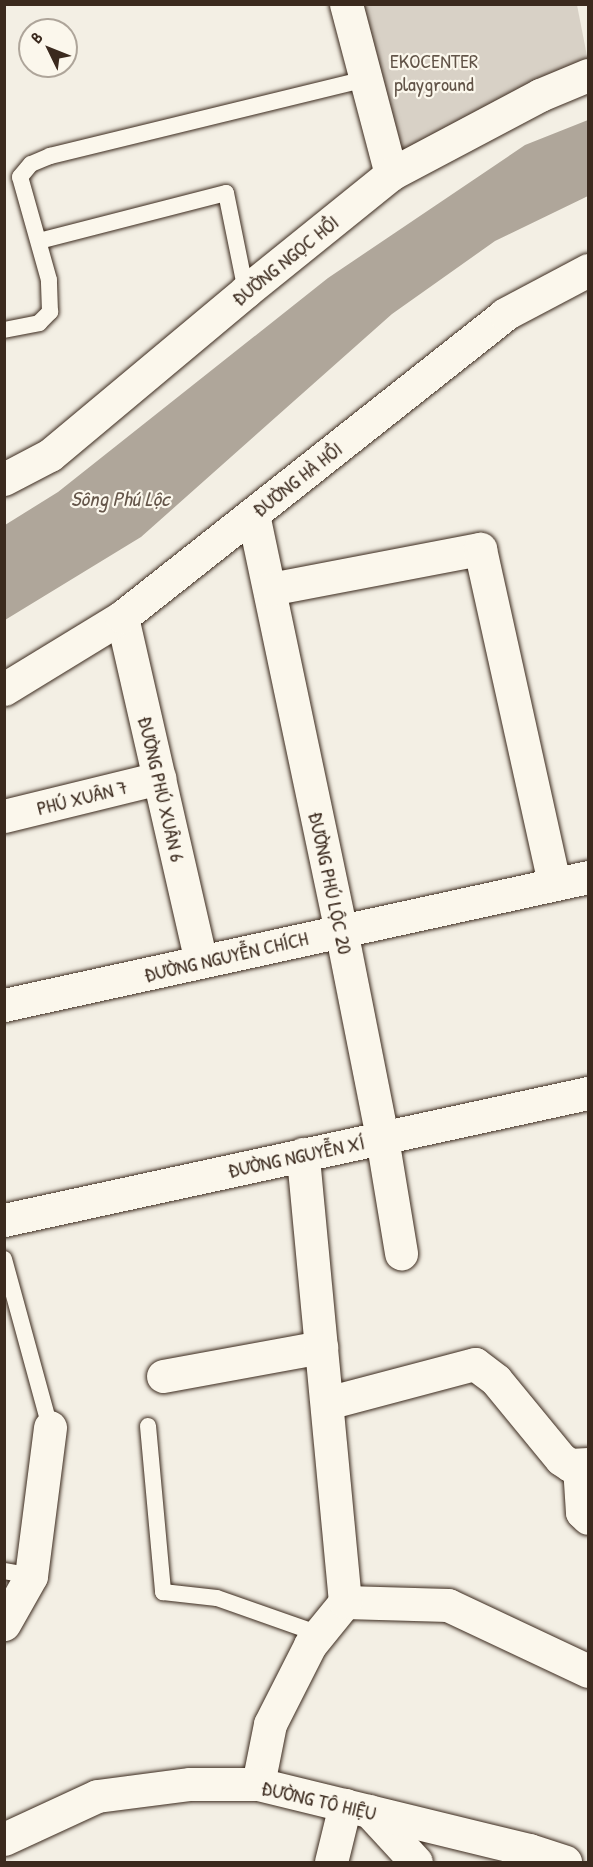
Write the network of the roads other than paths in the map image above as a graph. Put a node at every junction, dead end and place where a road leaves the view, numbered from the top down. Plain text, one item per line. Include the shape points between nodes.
1 (346, 4) edge
2 (588, 75) edge
3 (366, 79) junction
4 (391, 174) junction
5 (39, 240) junction
6 (588, 270) edge
7 (246, 291) junction
8 (4, 330) edge
9 (4, 479) edge
10 (253, 514) junction
11 (270, 589) junction
12 (122, 617) junction
13 (4, 689) edge
14 (159, 778) junction
15 (4, 816) edge
16 (588, 877) edge
17 (554, 884) junction
18 (341, 930) junction
19 (201, 961) junction
20 (4, 1005) edge
21 (588, 1093) edge
22 (382, 1138) junction
23 (303, 1155) junction
24 (4, 1220) edge
25 (400, 1253) dead end
26 (4, 1259) edge
27 (321, 1347) junction
28 (163, 1376) dead end
29 (327, 1403) junction
30 (148, 1426) dead end
31 (50, 1427) joint
32 (584, 1465) edge
33 (588, 1518) edge
34 (18, 1574) edge
35 (345, 1602) junction
36 (4, 1624) edge
37 (319, 1634) junction
38 (588, 1671) edge
39 (258, 1784) junction
40 (357, 1808) junction
41 (4, 1839) edge
42 (331, 1863) edge
43 (416, 1863) edge
44 (565, 1863) edge

1 - 3 street
2 - 4 street, ĐƯỜNG NGỌC HỒI via 540,95
3 - 4 street
3 - 5 lane via 50,156 31,164 20,177
4 - 7 street, ĐƯỜNG NGỌC HỒI
5 - 7 lane via 226,193
5 - 8 lane via 49,280 50,312 39,323
6 - 10 street, ĐƯỜNG HÀ HỒI via 505,314
7 - 9 street, ĐƯỜNG NGỌC HỒI via 50,455
10 - 11 street, ĐƯỜNG PHÚ LỘC 20
10 - 12 street, ĐƯỜNG HÀ HỒI
11 - 17 street via 480,549
11 - 18 street, ĐƯỜNG PHÚ LỘC 20
12 - 13 street, ĐƯỜNG HÀ HỒI
12 - 14 street, ĐƯỜNG PHÚ XUÂN 6
14 - 15 street, PHÚ XUÂN 7
14 - 19 street, ĐƯỜNG PHÚ XUÂN 6
16 - 17 street, ĐƯỜNG NGUYỄN CHÍCH
17 - 18 street, ĐƯỜNG NGUYỄN CHÍCH
18 - 19 street, ĐƯỜNG NGUYỄN CHÍCH
18 - 22 street, ĐƯỜNG PHÚ LỘC 20
19 - 20 street, ĐƯỜNG NGUYỄN CHÍCH
21 - 22 street, ĐƯỜNG NGUYỄN XÍ
22 - 23 street, ĐƯỜNG NGUYỄN XÍ
22 - 25 street, ĐƯỜNG PHÚ LỘC 20
23 - 24 street, ĐƯỜNG NGUYỄN XÍ
23 - 27 street
26 - 31 lane
27 - 28 street
27 - 29 street
29 - 32 street via 475,1364 496,1380 561,1459 570,1465
29 - 35 street
30 - 37 lane via 164,1592 217,1598
31 - 34 street
32 - 33 street via 582,1512
34 - 36 street
35 - 37 street
35 - 38 street via 448,1605
37 - 39 street via 270,1724
39 - 40 street, ĐƯỜNG TÔ HIỆU
39 - 41 street, ĐƯỜNG TÔ HIỆU via 190,1784 98,1796
40 - 42 street
40 - 43 street
40 - 44 street, ĐƯỜNG TÔ HIỆU via 529,1850

